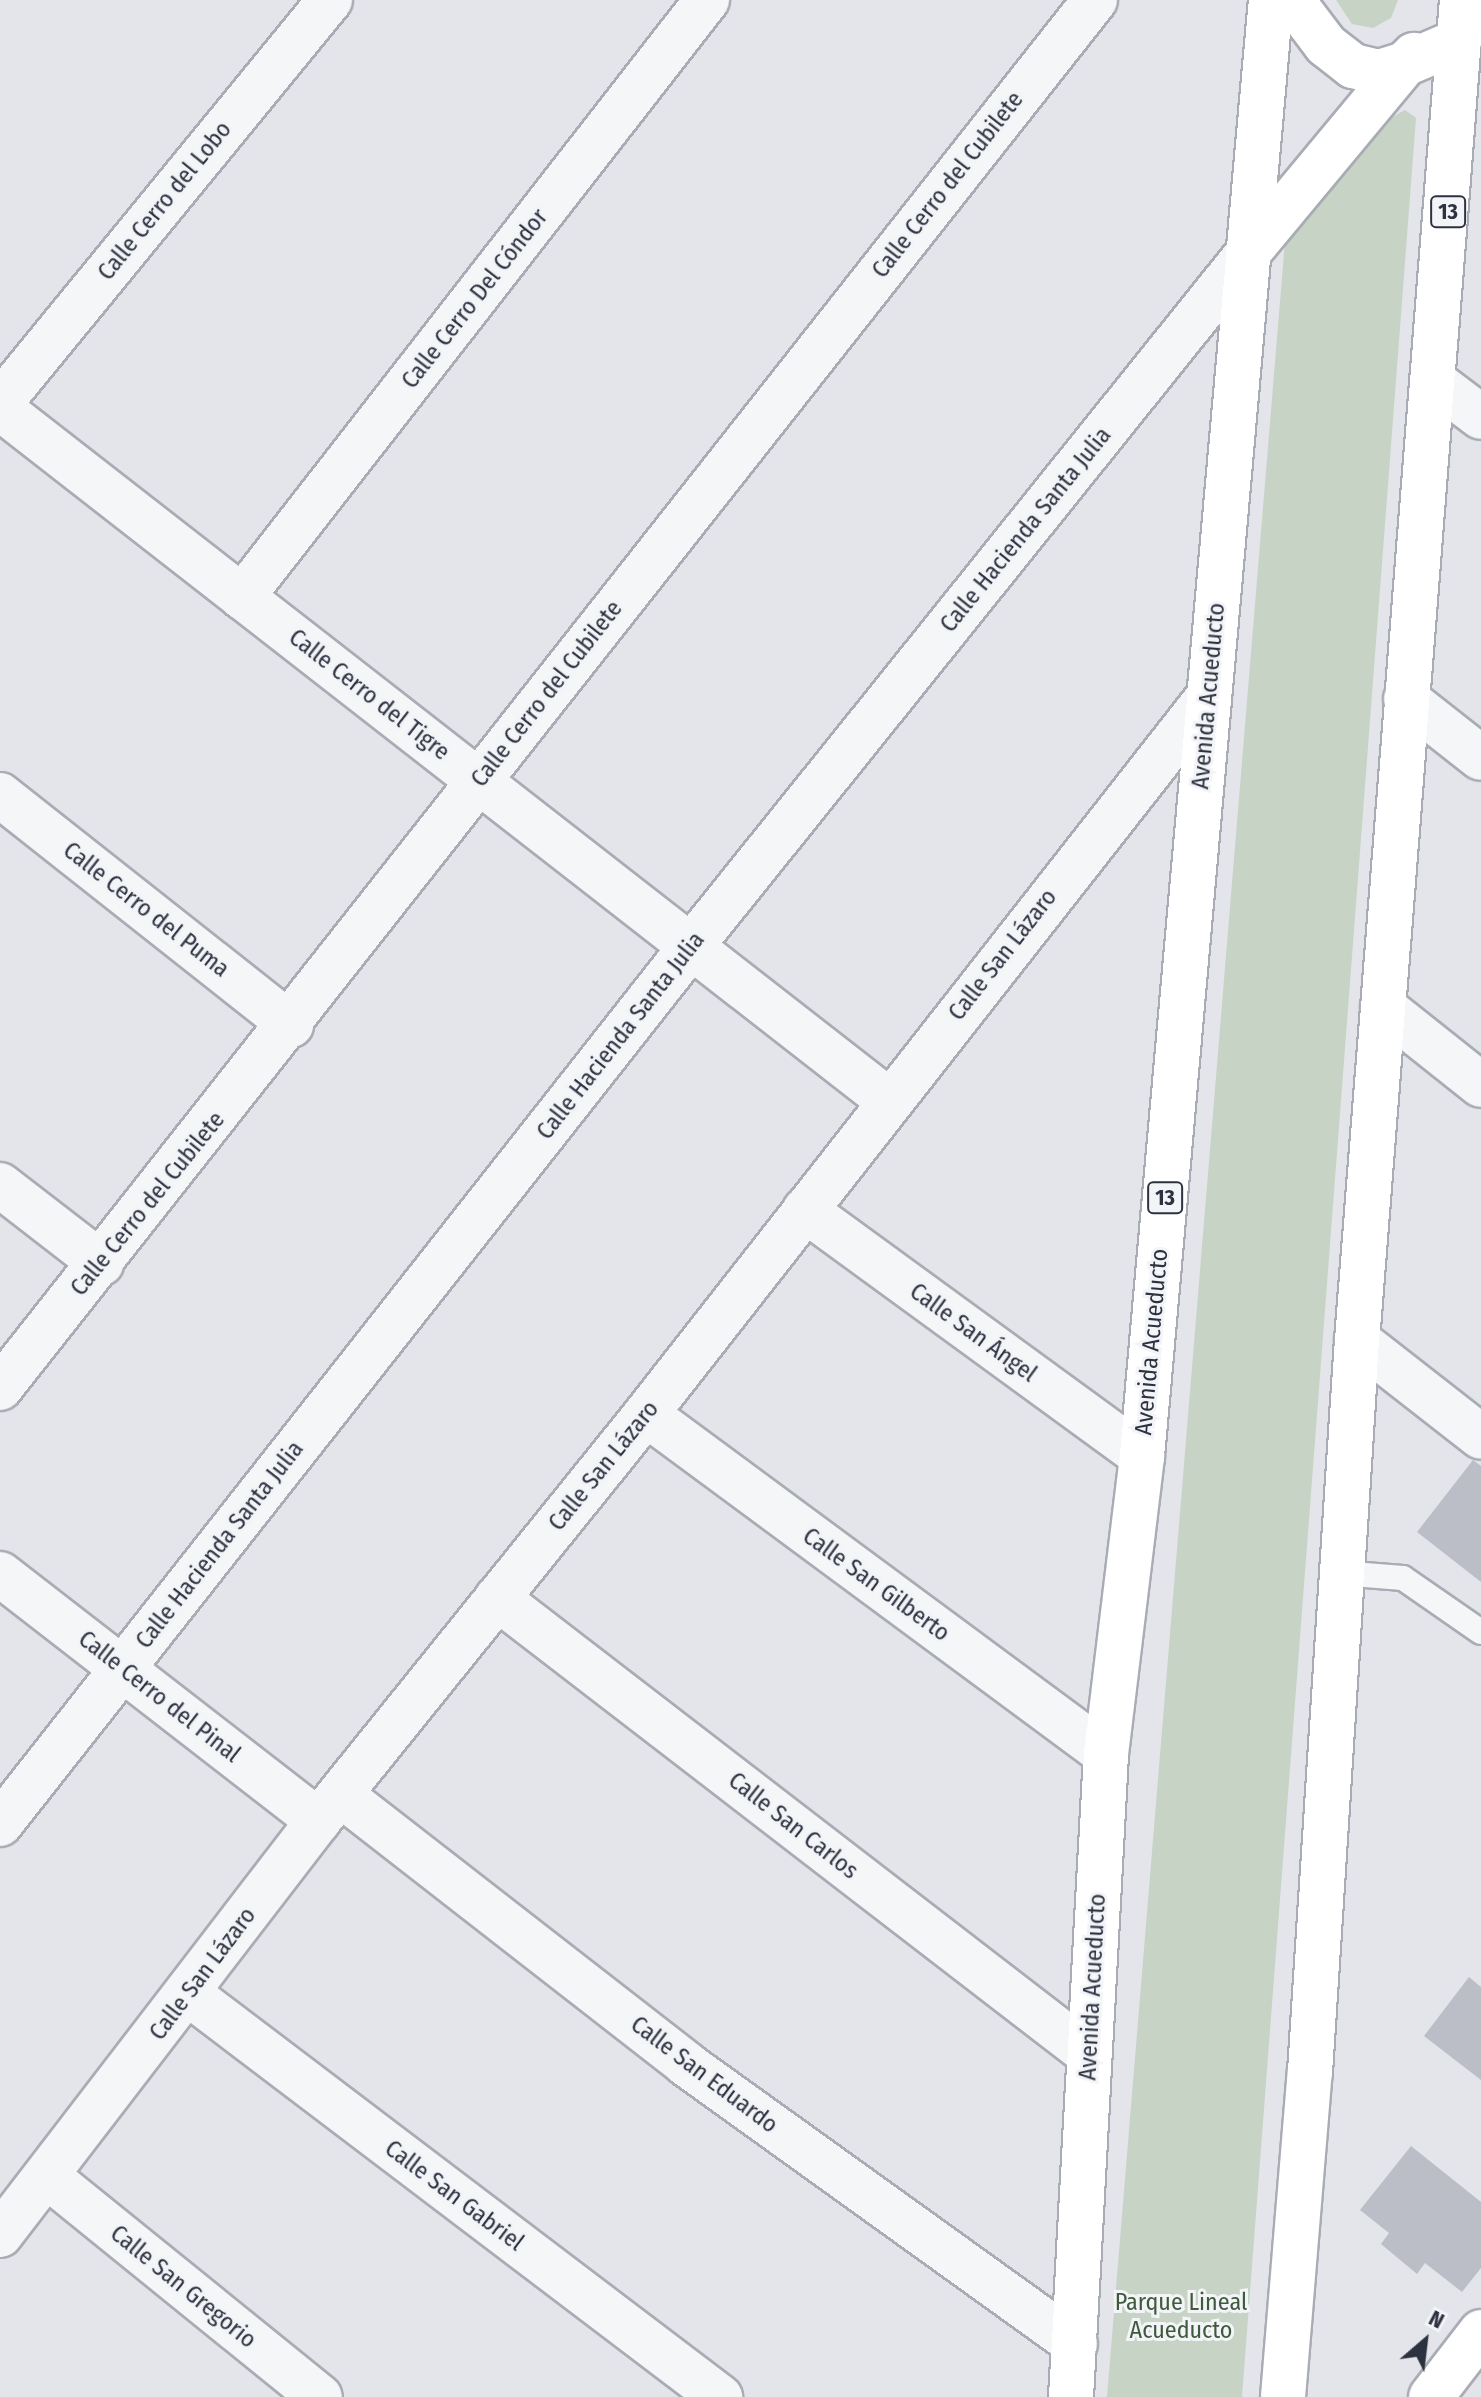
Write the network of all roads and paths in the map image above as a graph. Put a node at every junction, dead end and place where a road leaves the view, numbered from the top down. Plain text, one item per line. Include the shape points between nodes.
1 (330, 0) edge
2 (707, 0) edge
3 (1095, 0) edge
4 (1271, 0) edge
5 (1292, 0) edge
6 (1466, 25) edge
7 (1405, 64) junction
8 (1248, 253) junction
9 (1436, 383) junction
10 (0, 406) edge
11 (1481, 417) edge
12 (242, 597) junction
13 (1209, 696) junction
14 (1406, 699) junction
15 (1481, 758) edge
16 (479, 779) junction
17 (0, 795) edge
18 (693, 944) junction
19 (1383, 1007) junction
20 (291, 1025) junction
21 (1481, 1085) edge
22 (888, 1100) junction
23 (0, 1185) edge
24 (805, 1210) junction
25 (101, 1263) junction
26 (1357, 1340) junction
27 (0, 1388) edge
28 (646, 1414) junction
29 (1481, 1437) edge
30 (1142, 1456) junction
31 (1340, 1573) junction
32 (0, 1574) edge
33 (497, 1598) junction
34 (1481, 1632) edge
35 (123, 1669) junction
36 (1106, 1754) junction
37 (330, 1808) junction
38 (0, 1824) edge
39 (189, 1994) junction
40 (1089, 2054) junction
41 (47, 2176) junction
42 (0, 2235) edge
43 (1481, 2332) edge
44 (1075, 2344) junction
45 (704, 2393) edge
46 (320, 2397) edge
47 (1071, 2397) edge
48 (1283, 2397) edge
49 (1431, 2397) edge

1 - 10 street, Calle Cerro del Lobo
2 - 12 street, Calle Cerro Del Cóndor
3 - 16 street, Calle Cerro del Cubilete
4 - 8 main road, Avenida Acueducto / 13
5 - 7 main road via 1326,45 1353,66 1379,72
6 - 7 main road
6 - 9 main road, 13
7 - 8 main road
8 - 13 main road, Avenida Acueducto / 13
8 - 18 street, Calle Hacienda Santa Julia
9 - 11 street
9 - 14 main road, 13
10 - 12 street, Calle Cerro del Tigre
12 - 16 street, Calle Cerro del Tigre
13 - 22 street, Calle San Lázaro
13 - 30 main road, Avenida Acueducto / 13
14 - 15 street
14 - 19 main road, 13
16 - 18 street, Calle Cerro del Tigre
16 - 20 street, Calle Cerro del Cubilete
17 - 20 street, Calle Cerro del Puma
18 - 22 street, Calle Cerro del Tigre
18 - 35 street, Calle Hacienda Santa Julia
19 - 21 street
19 - 26 main road, 13
20 - 25 street, Calle Cerro del Cubilete
22 - 24 street, Calle San Lázaro
23 - 25 street
24 - 28 street, Calle San Lázaro
24 - 30 street, Calle San Ángel
25 - 27 street, Calle Cerro del Cubilete
26 - 29 street
26 - 31 main road, 13
28 - 33 street, Calle San Lázaro
28 - 36 street, Calle San Gilberto
30 - 36 main road, Avenida Acueducto / 13
31 - 34 lane via 1403,1578
31 - 48 main road, 13 via 1310,2072
32 - 35 street, Calle Cerro del Pinal
33 - 37 street, Calle San Lázaro
33 - 40 street, Calle San Carlos
35 - 37 street, Calle Cerro del Pinal
35 - 38 street, Calle Hacienda Santa Julia
36 - 40 main road, Avenida Acueducto / 13
37 - 39 street, Calle San Lázaro
37 - 44 street, Calle San Eduardo
39 - 41 street, Calle San Lázaro
39 - 45 street, Calle San Gabriel
40 - 44 main road, Avenida Acueducto / 13
41 - 42 street, Calle San Lázaro
41 - 46 street, Calle San Gregorio
43 - 49 main road
44 - 47 main road, Avenida Acueducto / 13

